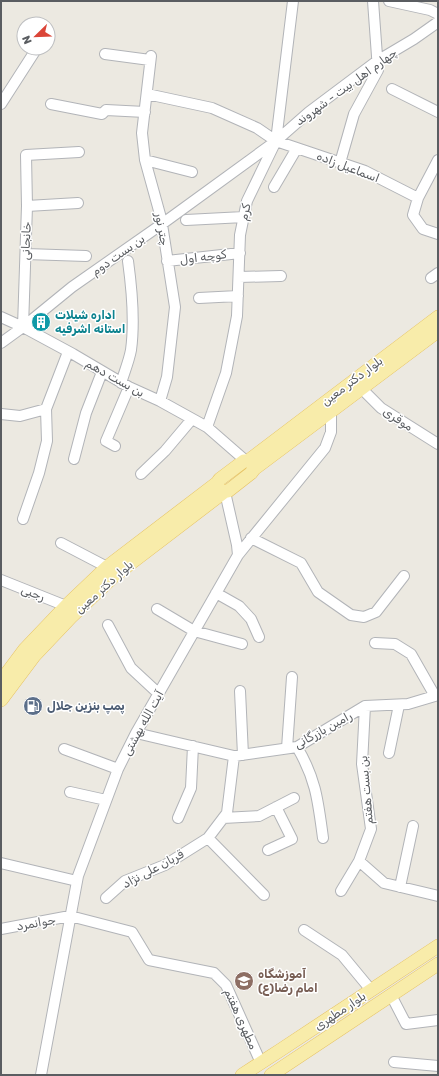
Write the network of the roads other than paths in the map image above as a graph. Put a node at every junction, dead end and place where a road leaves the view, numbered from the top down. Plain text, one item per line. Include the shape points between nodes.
1 (293, 1) edge
2 (373, 1) edge
3 (389, 1) edge
4 (438, 14) edge
5 (438, 22) edge
6 (105, 54) dead end
7 (32, 56) edge
8 (377, 61) junction
9 (392, 89) dead end
10 (147, 94) junction
11 (1, 104) edge
12 (51, 104) dead end
13 (145, 112) junction
14 (438, 112) edge
15 (276, 141) junction
16 (297, 148) junction
17 (80, 152) dead end
18 (145, 160) junction
19 (438, 160) edge
20 (340, 163) junction
21 (192, 172) dead end
22 (274, 187) dead end
23 (418, 198) junction
24 (78, 203) dead end
25 (27, 206) junction
26 (244, 217) junction
27 (186, 220) dead end
28 (162, 224) junction
29 (438, 234) edge
30 (240, 253) junction
31 (26, 254) junction
32 (86, 256) dead end
33 (128, 261) dead end
34 (167, 261) junction
35 (281, 276) dead end
36 (239, 277) junction
37 (238, 296) junction
38 (199, 298) dead end
39 (1, 317) edge
40 (438, 317) edge
41 (24, 328) junction
42 (438, 331) edge
43 (1, 343) edge
44 (68, 352) junction
45 (102, 372) junction
46 (125, 385) junction
47 (362, 389) junction
48 (160, 401) junction
49 (46, 409) junction
50 (331, 411) junction
51 (1, 414) edge
52 (192, 419) junction
53 (207, 427) junction
54 (226, 442) junction
55 (438, 444) edge
56 (115, 446) dead end
57 (74, 459) dead end
58 (249, 464) junction
59 (141, 474) dead end
60 (222, 486) junction
61 (23, 519) dead end
62 (251, 538) junction
63 (61, 543) dead end
64 (238, 555) junction
65 (107, 567) junction
66 (404, 576) dead end
67 (1, 580) edge
68 (216, 593) junction
69 (66, 606) junction
70 (157, 609) dead end
71 (108, 625) dead end
72 (194, 630) junction
73 (258, 637) dead end
74 (375, 643) dead end
75 (242, 644) dead end
76 (292, 678) dead end
77 (1, 681) edge
78 (240, 691) dead end
79 (158, 694) junction
80 (437, 696) edge
81 (1, 700) edge
82 (399, 705) junction
83 (365, 706) junction
84 (136, 733) junction
85 (194, 746) junction
86 (292, 748) junction
87 (64, 749) dead end
88 (389, 753) dead end
89 (238, 755) junction
90 (118, 768) junction
91 (70, 792) dead end
92 (294, 798) dead end
93 (106, 800) junction
94 (276, 807) junction
95 (178, 818) dead end
96 (223, 818) junction
97 (413, 826) dead end
98 (208, 838) junction
99 (322, 838) dead end
100 (268, 850) dead end
101 (359, 861) junction
102 (1, 862) edge
103 (77, 881) junction
104 (400, 887) junction
105 (341, 891) dead end
106 (264, 895) dead end
107 (438, 896) edge
108 (106, 898) dead end
109 (70, 916) junction
110 (1, 929) edge
111 (304, 930) dead end
112 (438, 946) edge
113 (438, 964) edge
114 (371, 990) junction
115 (391, 995) junction
116 (438, 1020) edge
117 (394, 1062) dead end
118 (261, 1063) junction
119 (438, 1066) edge
120 (41, 1075) edge
121 (242, 1075) edge
122 (271, 1075) edge

1 - 15 street, کرم
2 - 8 street
3 - 4 street
5 - 8 street, چهارم اهل بیت - شهروند
6 - 10 street, چتر نور via 151,58
7 - 11 street
8 - 15 street, چهارم اهل بیت - شهروند via 309,112
8 - 20 street via 378,70 354,114
9 - 14 street
10 - 13 street, چتر نور
10 - 15 street, اسماعیل زاده via 212,108 257,128
12 - 13 street via 102,114 106,110
13 - 18 street, چتر نور via 142,133
15 - 16 street, اسماعیل زاده
15 - 26 street, کرم via 247,200
15 - 28 street, بن بست دوم
16 - 20 street, اسماعیل زاده
16 - 22 street
17 - 25 street, خانجانی via 26,155
18 - 21 street
18 - 28 street, چتر نور
19 - 23 street
20 - 23 street, اسماعیل زاده via 365,171
23 - 29 street via 413,215 423,229
24 - 25 street
25 - 31 street, خانجانی
26 - 27 street
26 - 30 street, کرم
28 - 34 street, چتر نور
28 - 41 street, بن بست دوم via 72,287
30 - 34 street, کوچه اول
30 - 36 street, کرم
31 - 32 street
31 - 41 street, خانجانی
33 - 46 street via 133,319
34 - 48 street, چتر نور via 175,307 168,377
35 - 36 street
36 - 37 street, کرم
37 - 38 street
37 - 53 street, کرم via 237,316 226,372
39 - 41 street, بن بست دهم
40 - 58 main road, بلوار دکتر معین
41 - 43 street, بن بست دوم
41 - 44 street, بن بست دهم
42 - 47 main road, بلوار دکتر معین
44 - 45 street, بن بست دهم
44 - 49 street
45 - 46 street, بن بست دهم
45 - 57 street via 86,413
46 - 48 street, بن بست دهم
46 - 56 street via 106,441
47 - 50 main road, بلوار دکتر معین
47 - 55 street, موقری via 381,408
48 - 52 street, بن بست دهم
49 - 51 street via 20,416
49 - 61 street via 47,441 40,474
50 - 58 main road, بلوار دکتر معین
50 - 62 street, آیت الله بهشتی via 331,432 325,448
52 - 53 street, بن بست دهم
52 - 59 street
53 - 54 street, بن بست دهم
54 - 58 street, بن بست دهم
54 - 60 street via 236,456
58 - 60 main road via 251,473 228,491
60 - 64 street
60 - 65 main road, بلوار دکتر معین
60 - 81 main road, بلوار دکتر معین via 114,576 71,616 34,656
62 - 64 street, آیت الله بهشتی
62 - 66 street via 301,563 318,592 351,615 364,617 376,612
63 - 65 street
64 - 68 street, آیت الله بهشتی
65 - 69 main road, بلوار دکتر معین
67 - 69 street, رجبی
68 - 72 street, آیت الله بهشتی
68 - 73 street via 243,610 251,619
69 - 77 main road, بلوار دکتر معین via 25,649
70 - 72 street
71 - 79 street via 131,668
72 - 75 street
72 - 79 street, آیت الله بهشتی
74 - 80 street via 395,644 410,654
76 - 86 street
78 - 89 street
79 - 84 street, آیت الله بهشتی
80 - 82 street, رامین بازرگانی
82 - 83 street, رامین بازرگانی
82 - 88 street
83 - 86 street, رامین بازرگانی
83 - 101 street, بن بست هفتم via 362,764 371,829
84 - 85 street, رامین بازرگانی
84 - 90 street, آیت الله بهشتی
85 - 89 street, رامین بازرگانی
85 - 95 street via 191,788
86 - 89 street, رامین بازرگانی
86 - 99 street via 306,762 314,782
87 - 90 street
89 - 96 street, قربان علی نژاد via 227,813
90 - 93 street, آیت الله بهشتی
91 - 93 street
92 - 94 street
93 - 103 street, آیت الله بهشتی
94 - 96 street via 259,816
94 - 100 street via 292,839
96 - 98 street, قربان علی نژاد
97 - 104 street
98 - 106 street
98 - 108 street, قربان علی نژاد via 165,865 125,881
101 - 104 street via 384,883
101 - 105 street, بن بست هفتم
102 - 103 street
103 - 109 street, آیت الله بهشتی
104 - 107 street
109 - 110 street, جوانمرد
109 - 118 street, مطهری هفتم via 132,932 149,960 214,973 226,985
109 - 120 street, آیت الله بهشتی
111 - 114 street via 342,955
112 - 114 main road, بلوار مطهری
113 - 115 main road, بلوار مطهری
114 - 118 main road, بلوار مطهری
115 - 116 street via 406,1024
115 - 122 main road, بلوار مطهری
117 - 119 street
118 - 121 main road, بلوار مطهری

